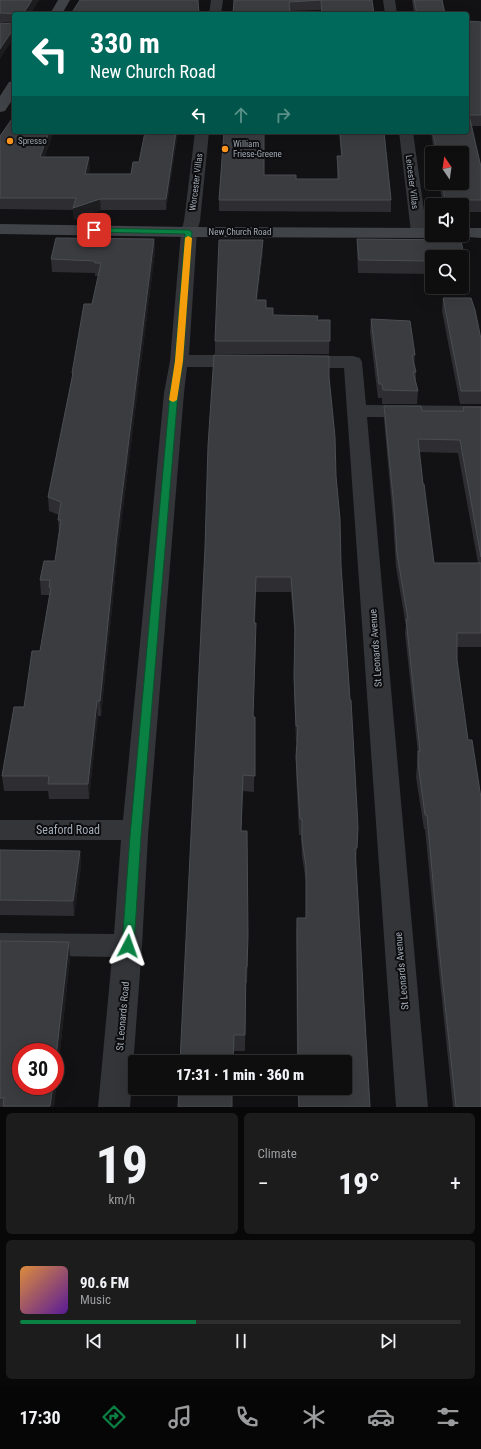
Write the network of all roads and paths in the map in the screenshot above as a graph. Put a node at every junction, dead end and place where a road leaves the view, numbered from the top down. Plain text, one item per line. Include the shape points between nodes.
1 (64, 0) edge
2 (217, 0) edge
3 (389, 0) edge
4 (57, 12) edge
5 (215, 12) edge
6 (391, 12) edge
7 (12, 88) edge
8 (0, 108) edge
9 (202, 134) edge
10 (406, 134) edge
11 (0, 229) edge
12 (189, 232) junction
13 (425, 232) edge
14 (469, 233) edge
15 (481, 233) edge
16 (179, 361) junction
17 (357, 411) junction
18 (481, 412) edge
19 (0, 830) edge
20 (136, 830) junction
21 (0, 944) edge
22 (128, 946) junction
23 (114, 1107) edge
24 (412, 1107) edge

1 - 4 main road
2 - 5 street
3 - 6 street
7 - 8 main road
9 - 12 street, Worcester Villas
10 - 13 street, Leicester Villas
11 - 12 main road, New Church Road
12 - 13 main road, New Church Road
12 - 16 street, St Leonards Road
14 - 15 main road
16 - 17 street, St Leonards Avenue via 353,362
16 - 20 street, St Leonards Road via 174,393
17 - 18 street
17 - 24 street, St Leonards Avenue
19 - 20 street, Seaford Road
20 - 22 street, St Leonards Road
21 - 22 street
22 - 23 street, St Leonards Road

